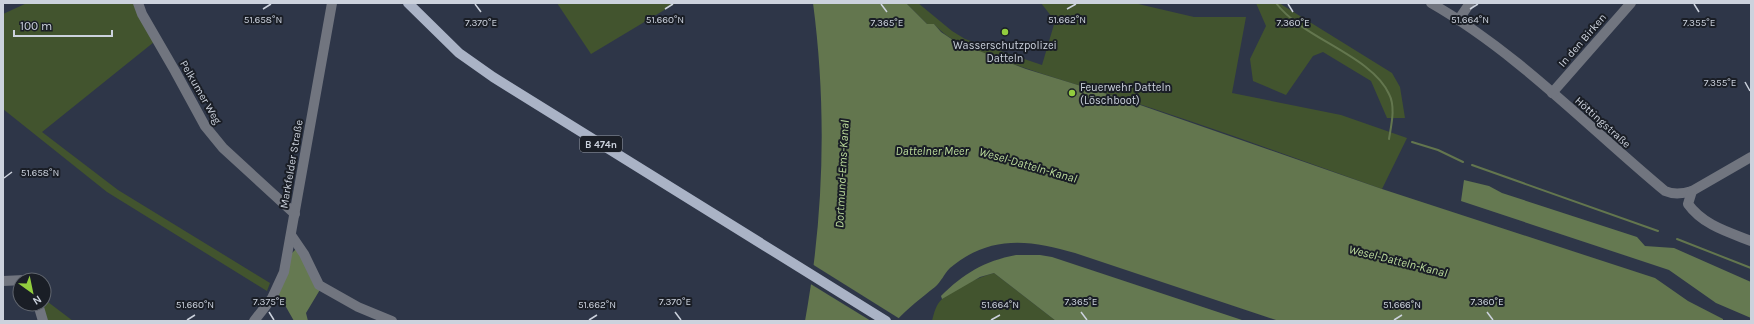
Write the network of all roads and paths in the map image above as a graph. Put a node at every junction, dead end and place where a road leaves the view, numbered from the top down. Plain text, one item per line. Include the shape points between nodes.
1 (138, 3) edge
2 (332, 3) edge
3 (408, 3) edge
4 (1430, 3) edge
5 (1470, 3) edge
6 (1630, 3) edge
7 (1459, 20) junction
8 (1552, 93) junction
9 (1751, 157) edge
10 (1692, 191) junction
11 (295, 214) junction
12 (291, 235) junction
13 (1751, 241) edge
14 (254, 321) edge
15 (392, 321) edge
16 (886, 321) edge

1 - 11 street, Pelkumer Weg via 205,126 223,148
2 - 11 street, Markfelder Straße
3 - 16 main road, B 474n via 459,53 493,77
4 - 7 street, Höttingstraße
5 - 7 street
6 - 8 street, In den Birken
7 - 8 street, Höttingstraße
8 - 10 street, Höttingstraße via 1665,191 1682,194
9 - 10 street
10 - 13 street via 1688,204 1694,212 1709,224
11 - 12 street, Markfelder Straße
12 - 14 street, Markfelder Straße via 284,272 272,298
12 - 15 street via 304,254 319,285 358,307

